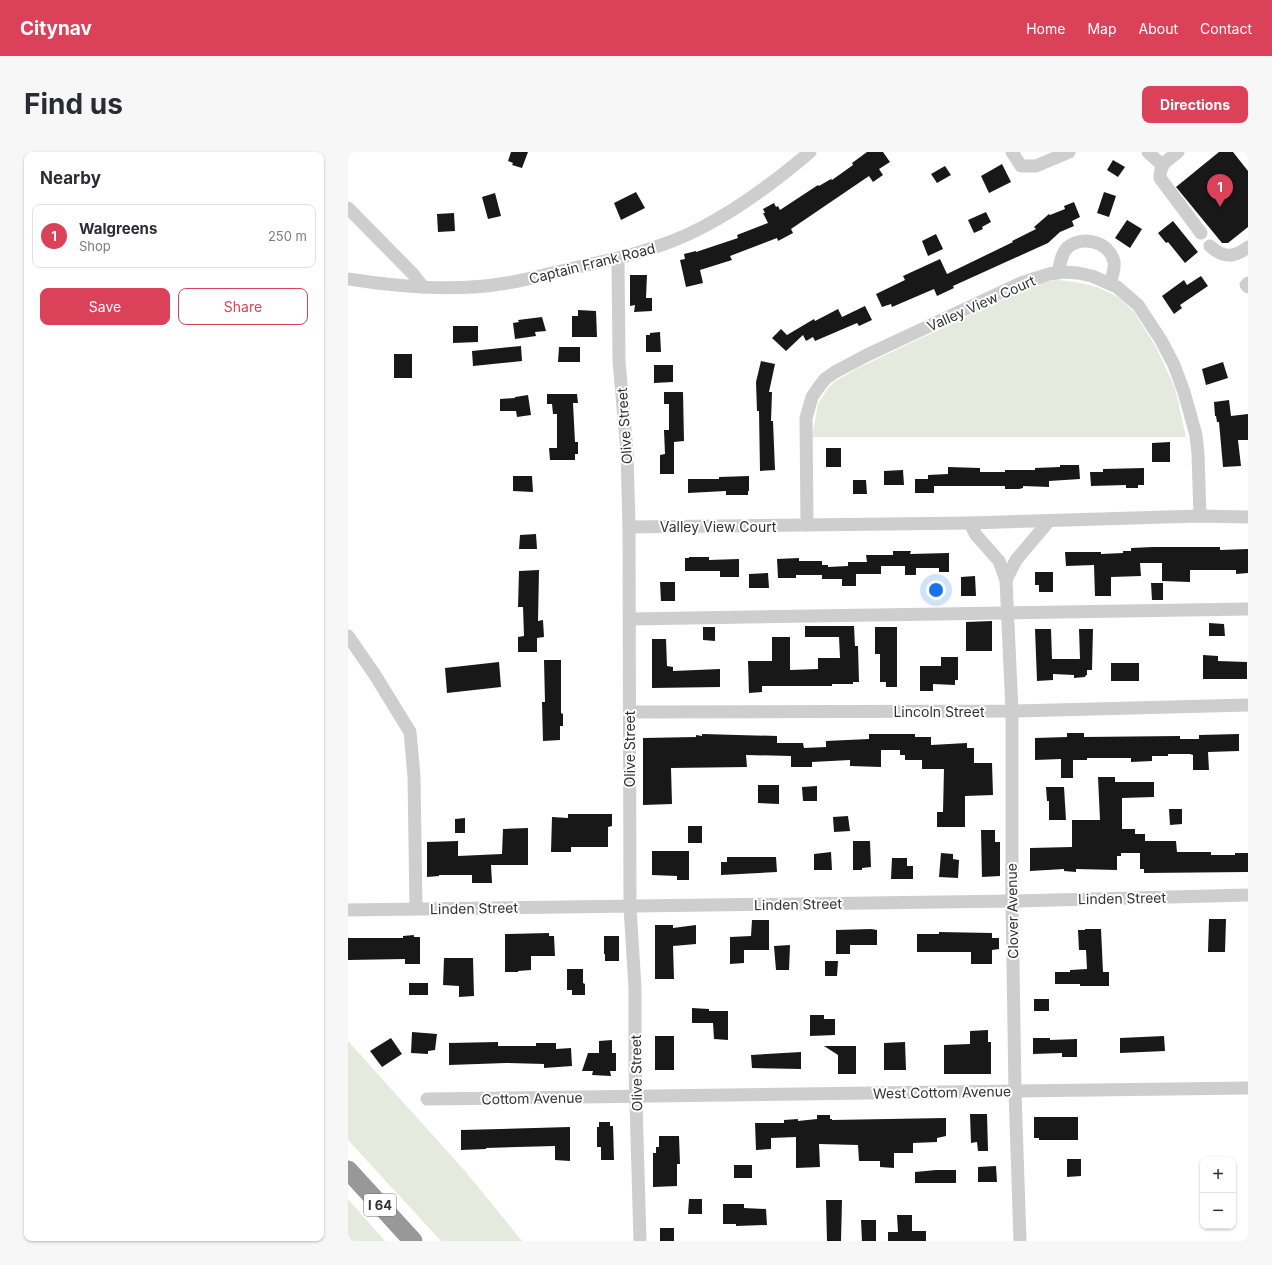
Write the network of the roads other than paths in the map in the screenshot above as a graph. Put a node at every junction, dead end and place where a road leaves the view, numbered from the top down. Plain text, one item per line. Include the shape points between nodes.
1 (810, 152) edge
2 (1012, 152) edge
3 (1069, 152) edge
4 (1148, 152) edge
5 (1178, 152) edge
6 (1162, 165) junction
7 (348, 208) edge
8 (1200, 233) dead end
9 (1210, 246) dead end
10 (1248, 247) edge
11 (618, 258) junction
12 (1058, 273) junction
13 (348, 279) edge
14 (1110, 284) junction
15 (423, 287) junction
16 (1200, 516) junction
17 (1248, 517) edge
18 (1049, 521) junction
19 (970, 523) junction
20 (807, 525) junction
21 (629, 527) junction
22 (1006, 580) junction
23 (1248, 609) edge
24 (1007, 612) junction
25 (630, 619) junction
26 (348, 636) edge
27 (1248, 705) edge
28 (1012, 710) junction
29 (629, 712) junction
30 (1248, 895) edge
31 (1012, 901) junction
32 (630, 906) junction
33 (416, 909) junction
34 (348, 910) edge
35 (1248, 1088) edge
36 (1015, 1091) junction
37 (636, 1096) junction
38 (428, 1099) dead end
39 (348, 1170) edge
40 (413, 1241) edge
41 (640, 1241) edge
42 (1020, 1241) edge

1 - 11 street, Captain Frank Road via 763,189 702,228 659,246
2 - 3 street via 1021,166 1036,166
4 - 6 street
5 - 6 street
6 - 8 street via 1160,178
7 - 15 street
9 - 10 street via 1226,255
11 - 15 street, Captain Frank Road via 506,284 463,288
11 - 21 street, Olive Street via 618,361 627,452
12 - 14 street, Valley View Court via 1078,272
12 - 14 street via 1068,247 1086,241 1102,246 1111,255 1114,266
12 - 20 street, Valley View Court via 1034,278 1007,290 867,355 825,379 812,397 806,418
13 - 15 street, Captain Frank Road
14 - 16 street, Valley View Court via 1128,295 1146,316 1164,347 1184,392 1196,435
16 - 17 street, Valley View Court
16 - 18 street, Valley View Court
18 - 19 street, Valley View Court
18 - 22 street via 1016,560
19 - 20 street, Valley View Court
19 - 22 street via 976,535 999,561
20 - 21 street, Valley View Court
21 - 25 street, Olive Street
22 - 24 street, Clover Avenue
23 - 24 street
24 - 25 street
24 - 28 street, Clover Avenue
25 - 29 street, Olive Street
26 - 33 street via 410,732 414,776
27 - 28 street, Lincoln Street
28 - 29 street, Lincoln Street
28 - 31 street, Clover Avenue
29 - 32 street, Olive Street
30 - 31 street, Linden Street
31 - 32 street, Linden Street
31 - 36 street, Clover Avenue
32 - 33 street, Linden Street
32 - 37 street, Olive Street via 635,988
33 - 34 street, Linden Street
35 - 36 street, West Cottom Avenue
36 - 37 street, West Cottom Avenue
36 - 42 street, Clover Avenue
37 - 38 street, Cottom Avenue
37 - 41 street, Olive Street
39 - 40 highway, I 64

